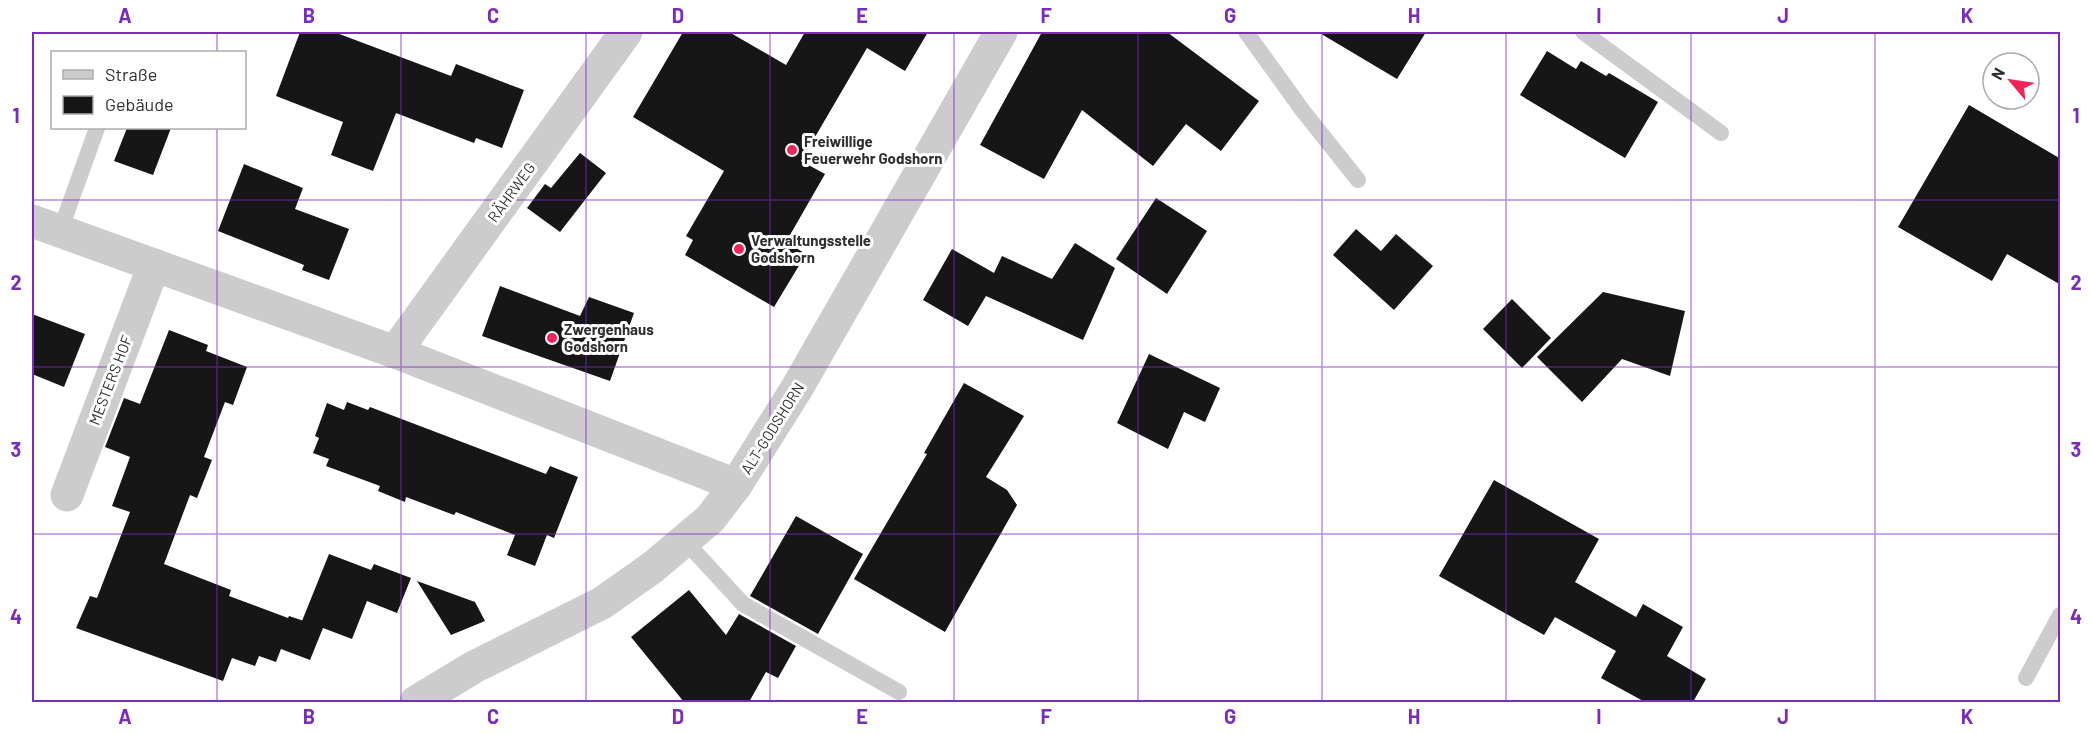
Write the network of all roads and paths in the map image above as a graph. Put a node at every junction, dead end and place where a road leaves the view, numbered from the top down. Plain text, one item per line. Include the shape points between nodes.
1 (626, 32) edge
2 (1001, 32) edge
3 (1246, 32) edge
4 (1583, 32) edge
5 (95, 129) edge
6 (1721, 133) dead end
7 (1358, 180) dead end
8 (46, 226) edge
9 (154, 265) junction
10 (395, 352) junction
11 (736, 486) junction
12 (67, 495) dead end
13 (685, 541) junction
14 (2061, 615) edge
15 (2026, 678) dead end
16 (899, 692) dead end
17 (416, 702) edge

1 - 10 street, RÄHRWEG
2 - 11 street, ALT-GODSHORN via 797,388
3 - 7 lane
4 - 6 lane
5 - 8 lane
8 - 9 street
9 - 10 street
9 - 12 street, MESTERS HOF
10 - 11 street
11 - 13 street, ALT-GODSHORN via 710,519
13 - 16 lane via 742,604
13 - 17 street, ALT-GODSHORN via 602,603 474,667
14 - 15 lane

